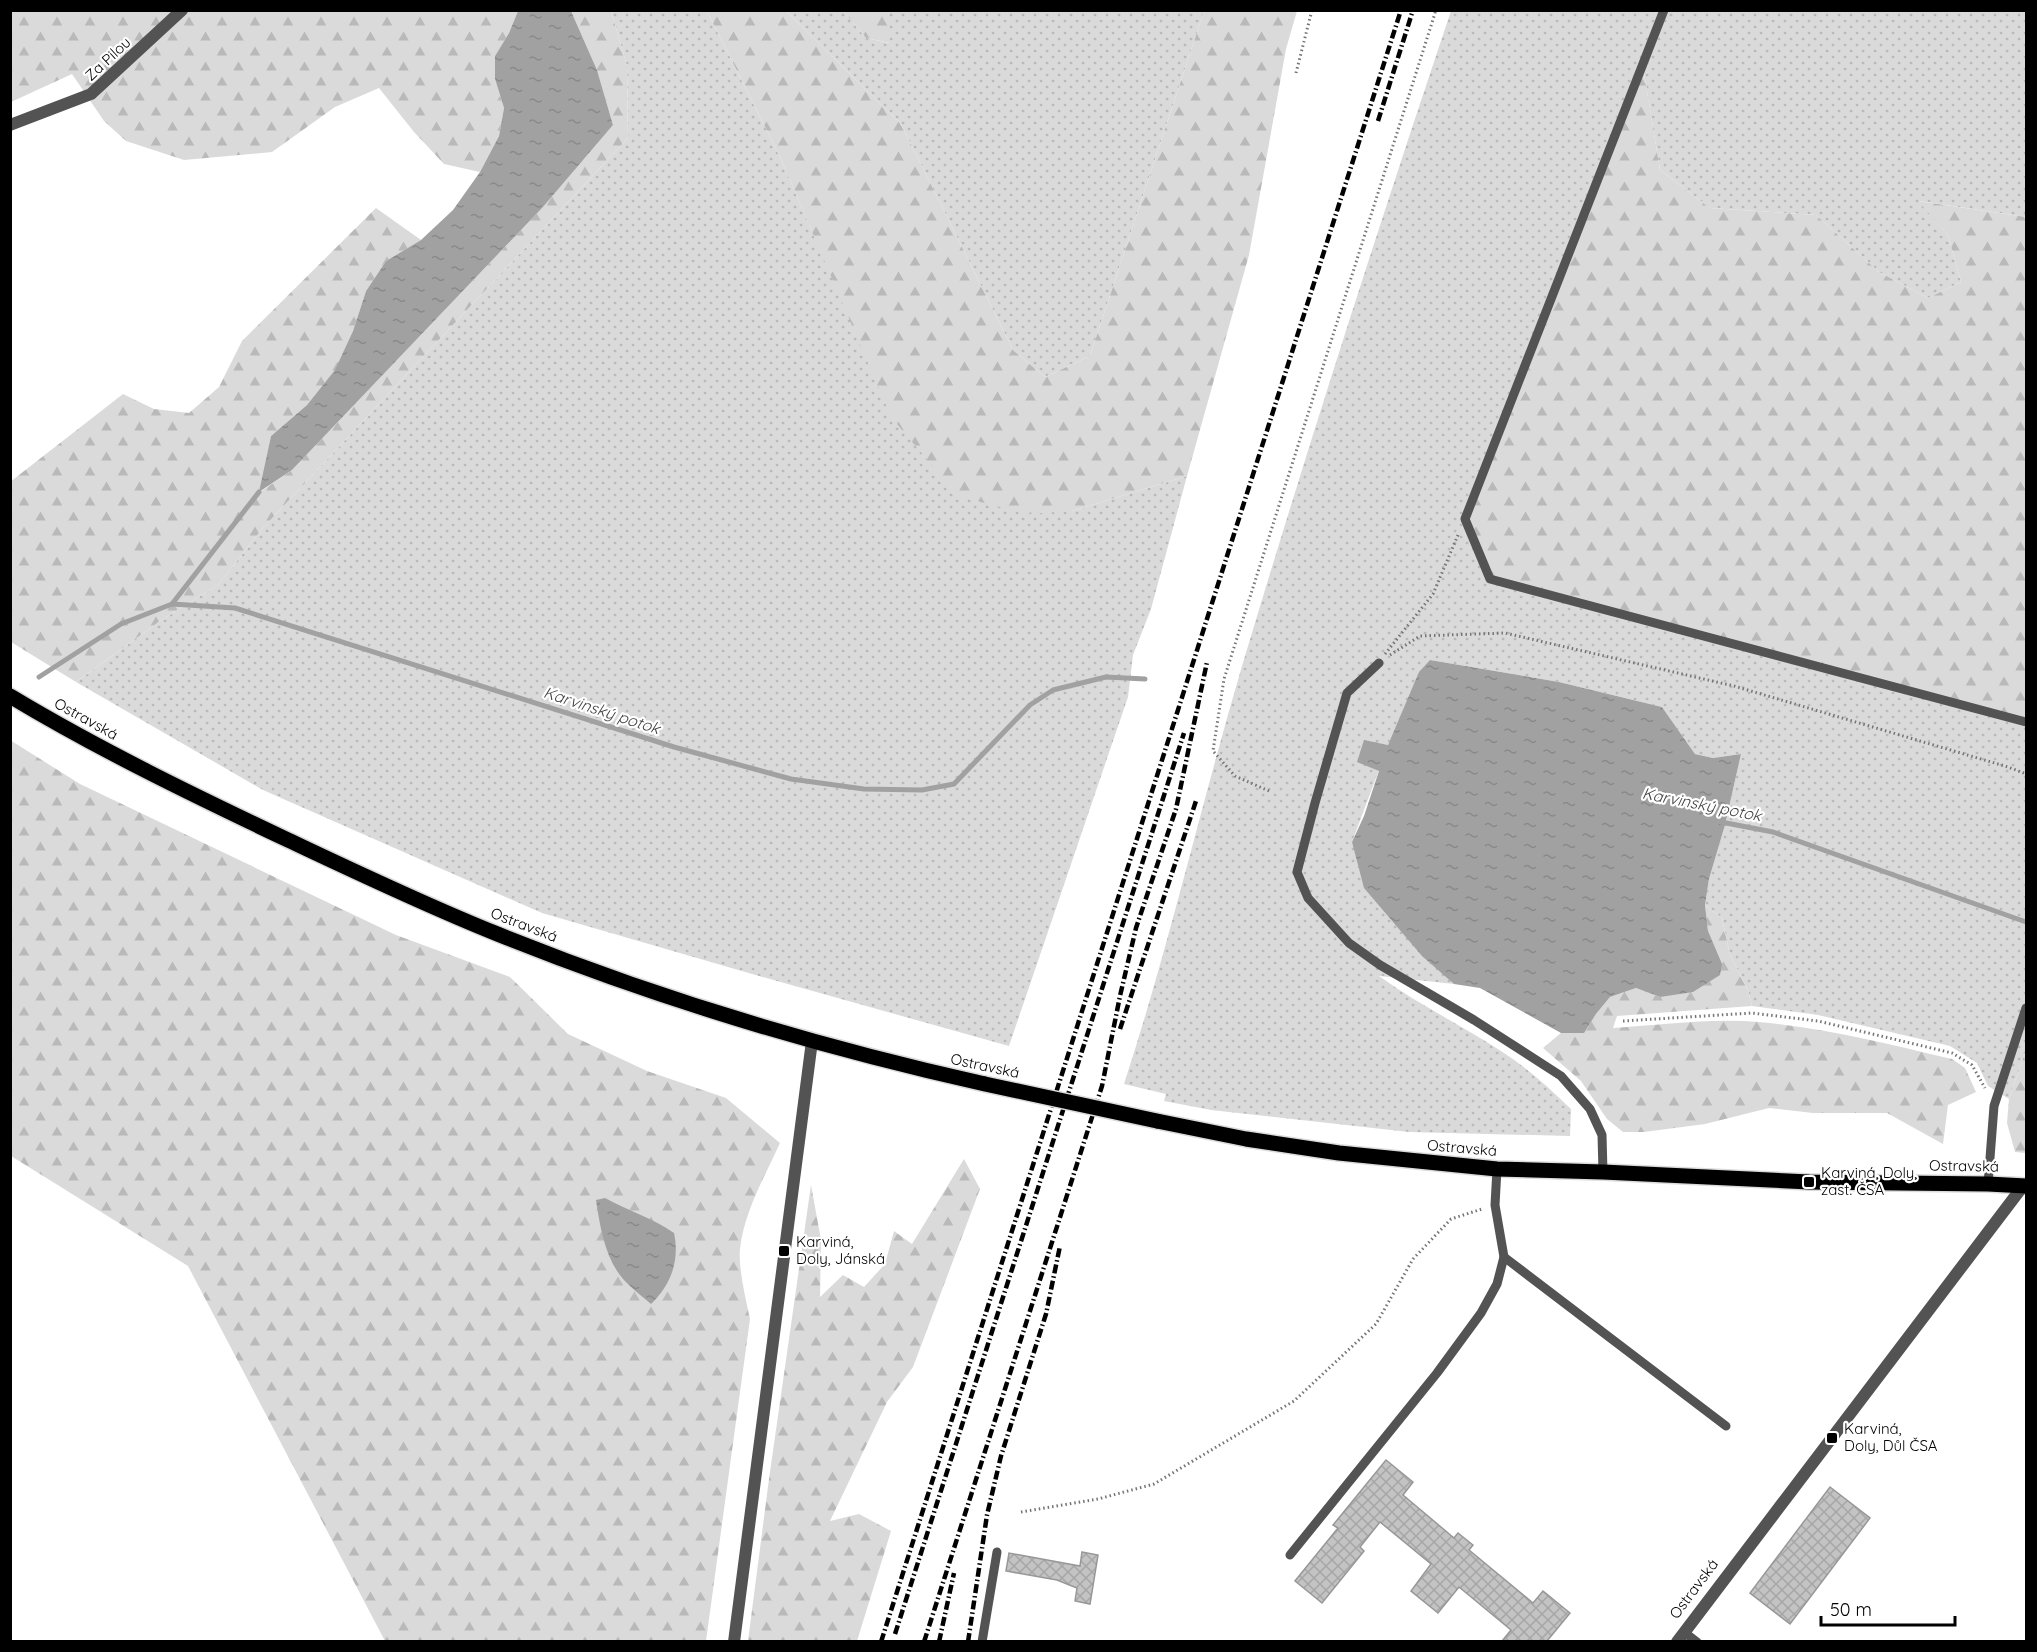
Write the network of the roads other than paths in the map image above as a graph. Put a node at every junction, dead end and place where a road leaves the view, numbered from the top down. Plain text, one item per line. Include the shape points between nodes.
1 (182, 10) edge
2 (1664, 10) edge
3 (10, 126) edge
4 (1379, 663) road end
5 (10, 696) edge
6 (2026, 722) edge
7 (2026, 1008) edge
8 (812, 1041) junction
9 (1497, 1169) junction
10 (1603, 1172) junction
11 (1988, 1184) junction
12 (2025, 1186) edge
13 (1504, 1257) junction
14 (1726, 1426) dead end
15 (997, 1552) dead end
16 (1290, 1555) dead end
17 (1680, 1637) edge
18 (734, 1641) edge
19 (982, 1641) edge
20 (1697, 1641) edge

1 - 3 street, Za Pilou via 91,94
2 - 6 lane via 1465,519 1491,579
4 - 10 lane via 1347,693 1297,872 1308,898 1349,943 1372,960 1561,1076 1590,1109 1602,1135
5 - 8 main road, Ostravská via 140,769 456,917 586,968
7 - 11 lane via 1994,1106
8 - 9 main road, Ostravská, bridge via 902,1066 1218,1134 1304,1148
8 - 18 street
9 - 10 main road, Ostravská
9 - 13 lane via 1496,1205
10 - 11 main road, Ostravská via 1809,1182
11 - 12 main road, Ostravská
12 - 17 street, Ostravská
13 - 14 lane
13 - 16 lane via 1497,1284 1481,1312 1437,1373
15 - 19 lane
17 - 20 lane

